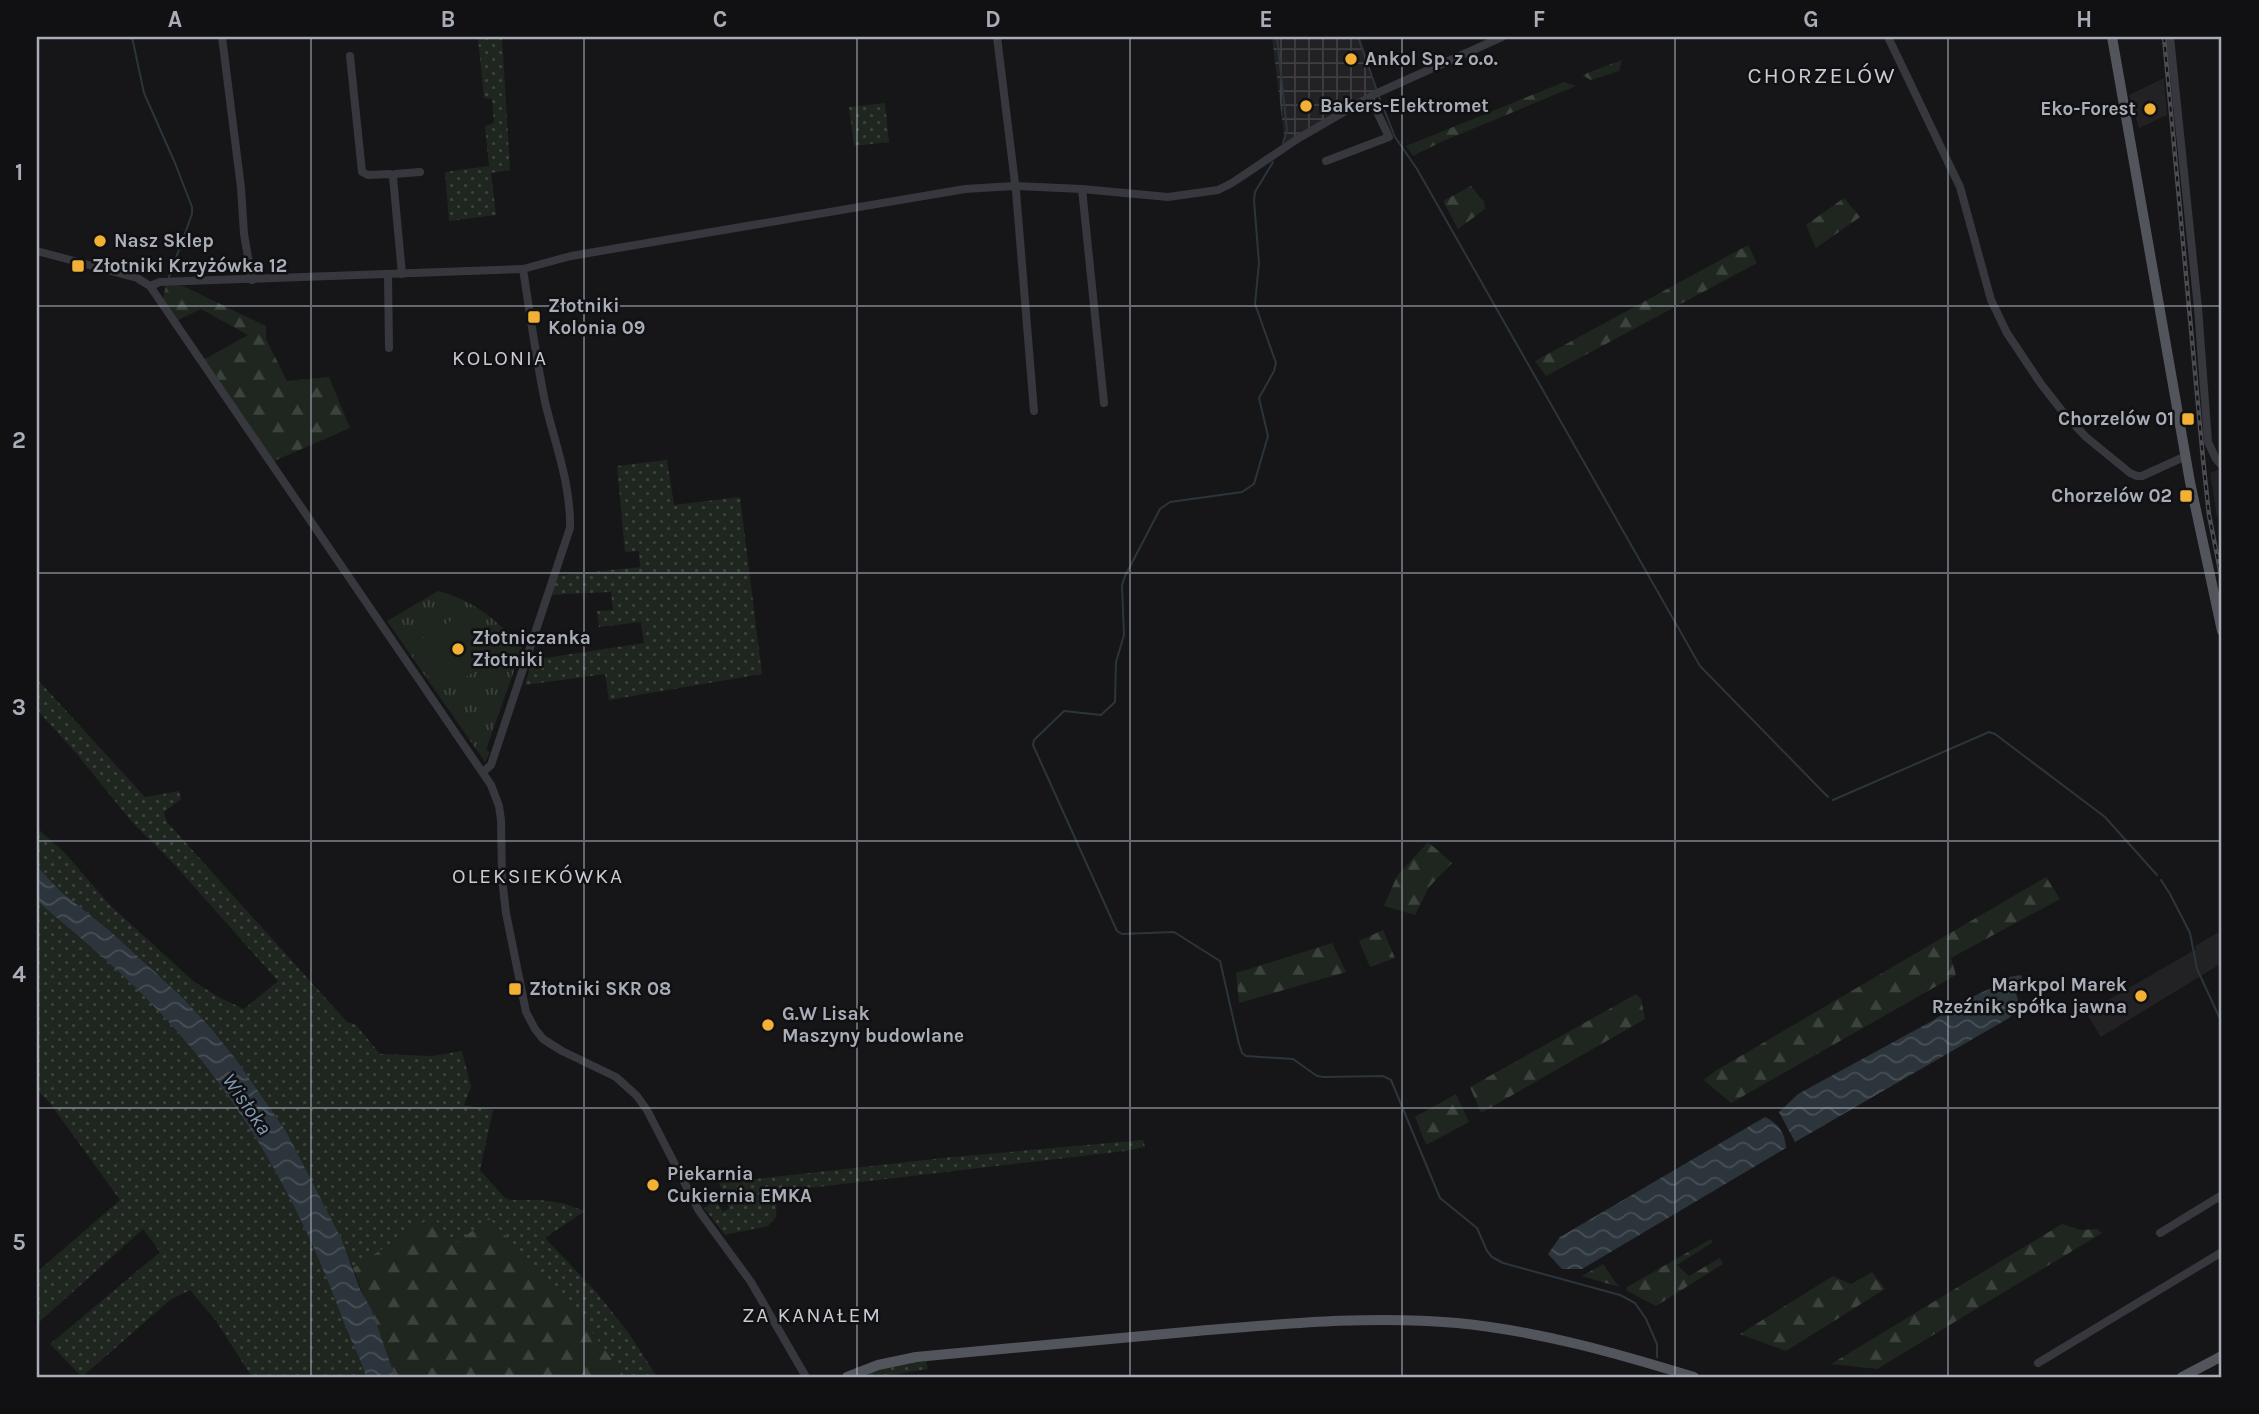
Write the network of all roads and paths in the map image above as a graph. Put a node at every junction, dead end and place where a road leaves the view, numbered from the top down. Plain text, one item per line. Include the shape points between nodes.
1 (222, 37) edge
2 (996, 37) edge
3 (1502, 37) edge
4 (1888, 37) edge
5 (2112, 37) edge
6 (2170, 37) edge
7 (350, 56) dead end
8 (1370, 97) junction
9 (1326, 161) dead end
10 (420, 172) dead end
11 (393, 177) junction
12 (1014, 187) junction
13 (1082, 189) junction
14 (37, 251) edge
15 (523, 270) junction
16 (402, 274) junction
17 (388, 275) junction
18 (252, 280) junction
19 (150, 286) junction
20 (389, 348) dead end
21 (1104, 403) dead end
22 (1034, 411) dead end
23 (2186, 456) junction
24 (2222, 466) edge
25 (2222, 631) edge
26 (483, 772) junction
27 (2222, 1195) edge
28 (2160, 1233) dead end
29 (2222, 1252) edge
30 (2222, 1356) edge
31 (2038, 1363) dead end
32 (806, 1377) edge
33 (847, 1377) edge
34 (1694, 1377) edge
35 (2185, 1377) edge

1 - 18 street
2 - 12 street
3 - 8 street
4 - 23 street via 1960,187 1991,300 2040,384 2086,437 2130,473 2142,475
5 - 23 main road
6 - 24 street via 2208,442
7 - 11 street via 362,172
8 - 9 street via 1389,137
8 - 13 street via 1217,190 1168,197
10 - 11 street
11 - 16 street
12 - 13 street
12 - 15 street via 944,191 571,256
12 - 22 street
13 - 21 street
14 - 19 street
15 - 16 street
15 - 26 street via 545,402 565,472 570,528 511,709 491,765
16 - 17 street
17 - 18 street
17 - 20 street
18 - 19 street
19 - 26 street
23 - 25 main road
26 - 32 street via 499,806 506,913 526,1012 535,1029 562,1051 605,1071 637,1096 699,1211 751,1282
27 - 28 street
29 - 31 street
30 - 35 main road
33 - 34 main road via 916,1357 1361,1320 1455,1323 1524,1332

